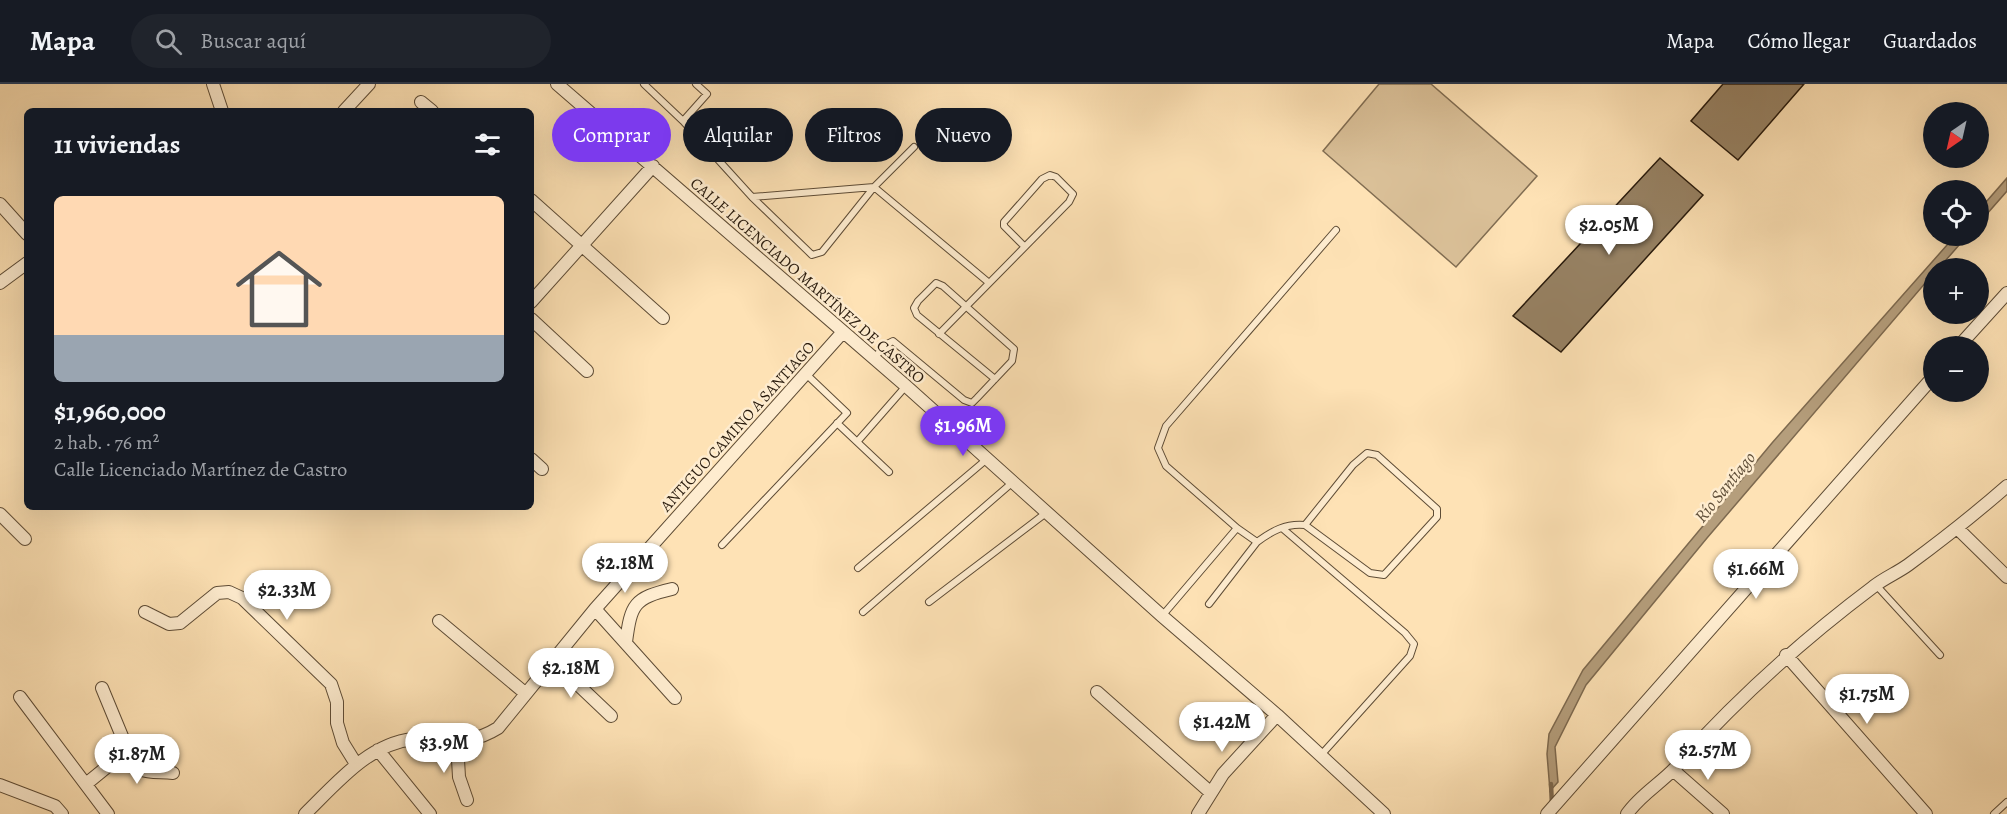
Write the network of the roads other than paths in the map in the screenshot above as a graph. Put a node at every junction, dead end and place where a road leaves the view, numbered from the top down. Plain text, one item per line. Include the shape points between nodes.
1 (213, 84) edge
2 (369, 84) edge
3 (644, 84) edge
4 (696, 84) edge
5 (559, 85) edge
6 (421, 102) dead end
7 (221, 108) edge
8 (347, 108) edge
9 (428, 108) edge
10 (695, 108) edge
11 (683, 121) edge
12 (914, 147) dead end
13 (720, 162) edge
14 (653, 166) junction
15 (874, 187) junction
16 (752, 197) junction
17 (534, 203) edge
18 (0, 204) edge
19 (1336, 230) dead end
20 (24, 231) edge
21 (580, 245) junction
22 (1024, 246) junction
23 (24, 265) edge
24 (988, 282) junction
25 (0, 283) edge
26 (2007, 293) edge
27 (534, 299) edge
28 (965, 305) junction
29 (663, 318) dead end
30 (534, 322) edge
31 (842, 333) junction
32 (939, 334) junction
33 (1968, 336) edge
34 (873, 359) junction
35 (586, 371) dead end
36 (806, 374) junction
37 (995, 379) junction
38 (906, 386) junction
39 (1923, 389) edge
40 (837, 423) junction
41 (857, 442) junction
42 (987, 459) junction
43 (534, 462) edge
44 (542, 469) dead end
45 (889, 472) dead end
46 (1013, 482) junction
47 (2007, 486) edge
48 (1047, 512) junction
49 (0, 514) edge
50 (1305, 525) junction
51 (1237, 528) junction
52 (1282, 528) junction
53 (1957, 528) junction
54 (25, 539) dead end
55 (1257, 542) junction
56 (722, 545) dead end
57 (858, 568) dead end
58 (2007, 577) edge
59 (1875, 585) junction
60 (672, 589) dead end
61 (929, 602) dead end
62 (1209, 604) dead end
63 (595, 609) junction
64 (145, 612) dead end
65 (863, 612) dead end
66 (1162, 616) junction
67 (439, 621) dead end
68 (626, 642) junction
69 (1786, 655) junction
70 (1941, 655) dead end
71 (552, 660) junction
72 (102, 688) dead end
73 (1097, 692) dead end
74 (525, 693) junction
75 (20, 697) dead end
76 (675, 698) dead end
77 (1277, 715) junction
78 (611, 716) dead end
79 (457, 742) junction
80 (378, 750) junction
81 (124, 753) junction
82 (1321, 755) junction
83 (356, 764) junction
84 (1673, 770) junction
85 (173, 772) dead end
86 (86, 784) junction
87 (0, 785) edge
88 (1210, 792) junction
89 (467, 800) dead end
90 (2007, 802) edge
91 (1556, 808) edge
92 (62, 814) edge
93 (108, 814) edge
94 (305, 814) edge
95 (430, 814) edge
96 (1198, 814) edge
97 (1384, 814) edge
98 (1627, 814) edge
99 (1723, 814) edge
100 (1926, 814) edge
101 (1994, 814) edge

1 - 7 street
2 - 8 street
3 - 11 lane
4 - 10 lane via 707,94
5 - 14 street, CALLE LICENCIADO MARTÍNEZ DE CASTRO
6 - 9 street
12 - 15 lane
13 - 16 lane
14 - 21 street
14 - 31 street, CALLE LICENCIADO MARTÍNEZ DE CASTRO
15 - 16 lane
15 - 16 lane via 817,256
15 - 24 lane
17 - 21 street
18 - 20 street
19 - 51 lane via 1166,426 1158,448 1166,466
21 - 27 street
21 - 29 street
22 - 22 lane via 1073,194 1056,177 1042,179 1004,222
22 - 24 lane
23 - 25 street
24 - 28 lane
26 - 33 street
28 - 32 lane
28 - 32 lane via 943,286 931,286 914,308
28 - 37 lane via 1014,349 1011,361
30 - 35 street
31 - 34 street, CALLE LICENCIADO MARTÍNEZ DE CASTRO
31 - 36 street, ANTIGUO CAMINO A SANTIAGO
32 - 37 lane
34 - 37 lane via 893,341 972,403
34 - 38 street, CALLE LICENCIADO MARTÍNEZ DE CASTRO
36 - 40 lane via 847,413
36 - 63 street, ANTIGUO CAMINO A SANTIAGO
38 - 41 lane
38 - 42 street, CALLE LICENCIADO MARTÍNEZ DE CASTRO
39 - 91 street
40 - 41 lane
40 - 56 lane
41 - 45 lane
42 - 46 street, CALLE LICENCIADO MARTÍNEZ DE CASTRO
42 - 57 lane
43 - 44 street
46 - 48 street, CALLE LICENCIADO MARTÍNEZ DE CASTRO
46 - 65 lane
47 - 53 street
48 - 61 lane
48 - 66 street, CALLE LICENCIADO MARTÍNEZ DE CASTRO
49 - 54 street
50 - 50 lane via 1367,453 1377,455 1437,508 1437,517 1384,575 1371,573
50 - 52 lane
51 - 55 lane
51 - 66 lane
52 - 55 lane
52 - 82 lane via 1414,644 1410,656
53 - 58 street
53 - 59 street
55 - 62 lane
59 - 69 street
59 - 70 lane
60 - 68 street via 648,595 636,604
63 - 68 street
63 - 71 street, ANTIGUO CAMINO A SANTIAGO
64 - 83 street via 169,624 180,623 217,593 229,591 242,598 331,684 343,743
66 - 77 street, CALLE LICENCIADO MARTÍNEZ DE CASTRO
67 - 74 street
68 - 76 street
69 - 84 street
69 - 100 street
71 - 74 street, ANTIGUO CAMINO A SANTIAGO
71 - 78 street
72 - 81 street via 126,746
73 - 88 street
74 - 79 street, ANTIGUO CAMINO A SANTIAGO via 498,728 484,737
75 - 86 street
77 - 82 street, CALLE LICENCIADO MARTÍNEZ DE CASTRO
77 - 88 street
79 - 80 street, ANTIGUO CAMINO A SANTIAGO via 413,739
79 - 89 street via 459,777
80 - 83 street, ANTIGUO CAMINO A SANTIAGO
80 - 95 street
81 - 85 street via 132,766 140,770
81 - 86 street
82 - 97 street, CALLE LICENCIADO MARTÍNEZ DE CASTRO
83 - 94 street, ANTIGUO CAMINO A SANTIAGO
84 - 98 street via 1638,799
84 - 99 street
86 - 93 street
87 - 92 street via 55,806
88 - 96 street
90 - 101 lane

